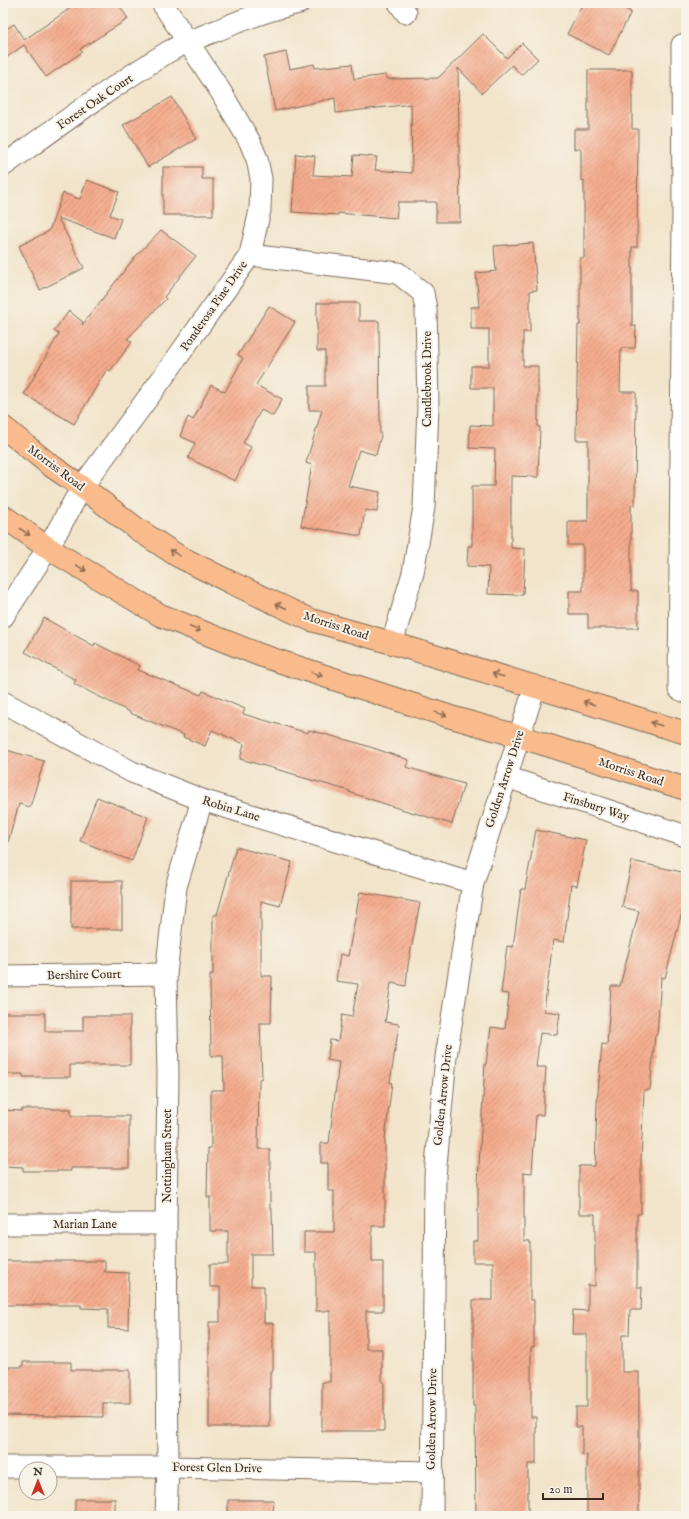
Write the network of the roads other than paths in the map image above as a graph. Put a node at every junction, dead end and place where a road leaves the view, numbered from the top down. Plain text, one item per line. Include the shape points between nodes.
1 (162, 3) edge
2 (299, 3) edge
3 (189, 42) junction
4 (686, 46) edge
5 (3, 166) edge
6 (250, 254) junction
7 (3, 427) edge
8 (82, 487) junction
9 (3, 516) edge
10 (48, 548) junction
11 (3, 617) edge
12 (392, 643) junction
13 (535, 686) junction
14 (682, 690) edge
15 (3, 702) edge
16 (686, 733) edge
17 (518, 736) junction
18 (506, 777) junction
19 (686, 789) edge
20 (202, 800) junction
21 (686, 836) edge
22 (473, 883) junction
23 (166, 974) junction
24 (3, 976) edge
25 (3, 1224) edge
26 (166, 1224) junction
27 (3, 1467) edge
28 (168, 1467) junction
29 (432, 1472) junction
30 (166, 1516) edge
31 (432, 1516) edge

1 - 3 street, Ponderosa Pine Drive
2 - 3 street, Forest Oak Court via 237,22
3 - 5 street, Forest Oak Court via 82,109
3 - 6 street, Ponderosa Pine Drive via 236,117 258,159 261,179 260,210
4 - 14 street via 682,45
6 - 8 street, Ponderosa Pine Drive
6 - 12 street, Candlebrook Drive via 398,272 423,292 426,309 428,407 424,507 413,572
7 - 8 main road, Morriss Road
8 - 10 street, Ponderosa Pine Drive
12 -> 8 main road, Morriss Road via 311,620 178,556 137,529
9 -> 10 main road, Morriss Road
10 - 11 street, Ponderosa Pine Drive
10 -> 17 main road, Morriss Road via 160,615 260,655
13 -> 12 main road, Morriss Road
16 -> 13 main road, Morriss Road
13 - 17 street, Golden Arrow Drive
15 - 20 street, Robin Lane via 132,772
17 - 18 street, Golden Arrow Drive
17 - 19 main road, Morriss Road
18 - 21 street, Finsbury Way
18 - 22 street, Golden Arrow Drive
20 - 22 street, Robin Lane
20 - 23 street, Nottingham Street via 176,887
22 - 29 street, Golden Arrow Drive via 446,1057 436,1168
23 - 24 street, Bershire Court
23 - 26 street, Nottingham Street
25 - 26 street, Marian Lane
26 - 28 street, Nottingham Street
27 - 28 street, Forest Glen Drive
28 - 29 street, Forest Glen Drive
28 - 30 street, Nottingham Street
29 - 31 street, Golden Arrow Drive

